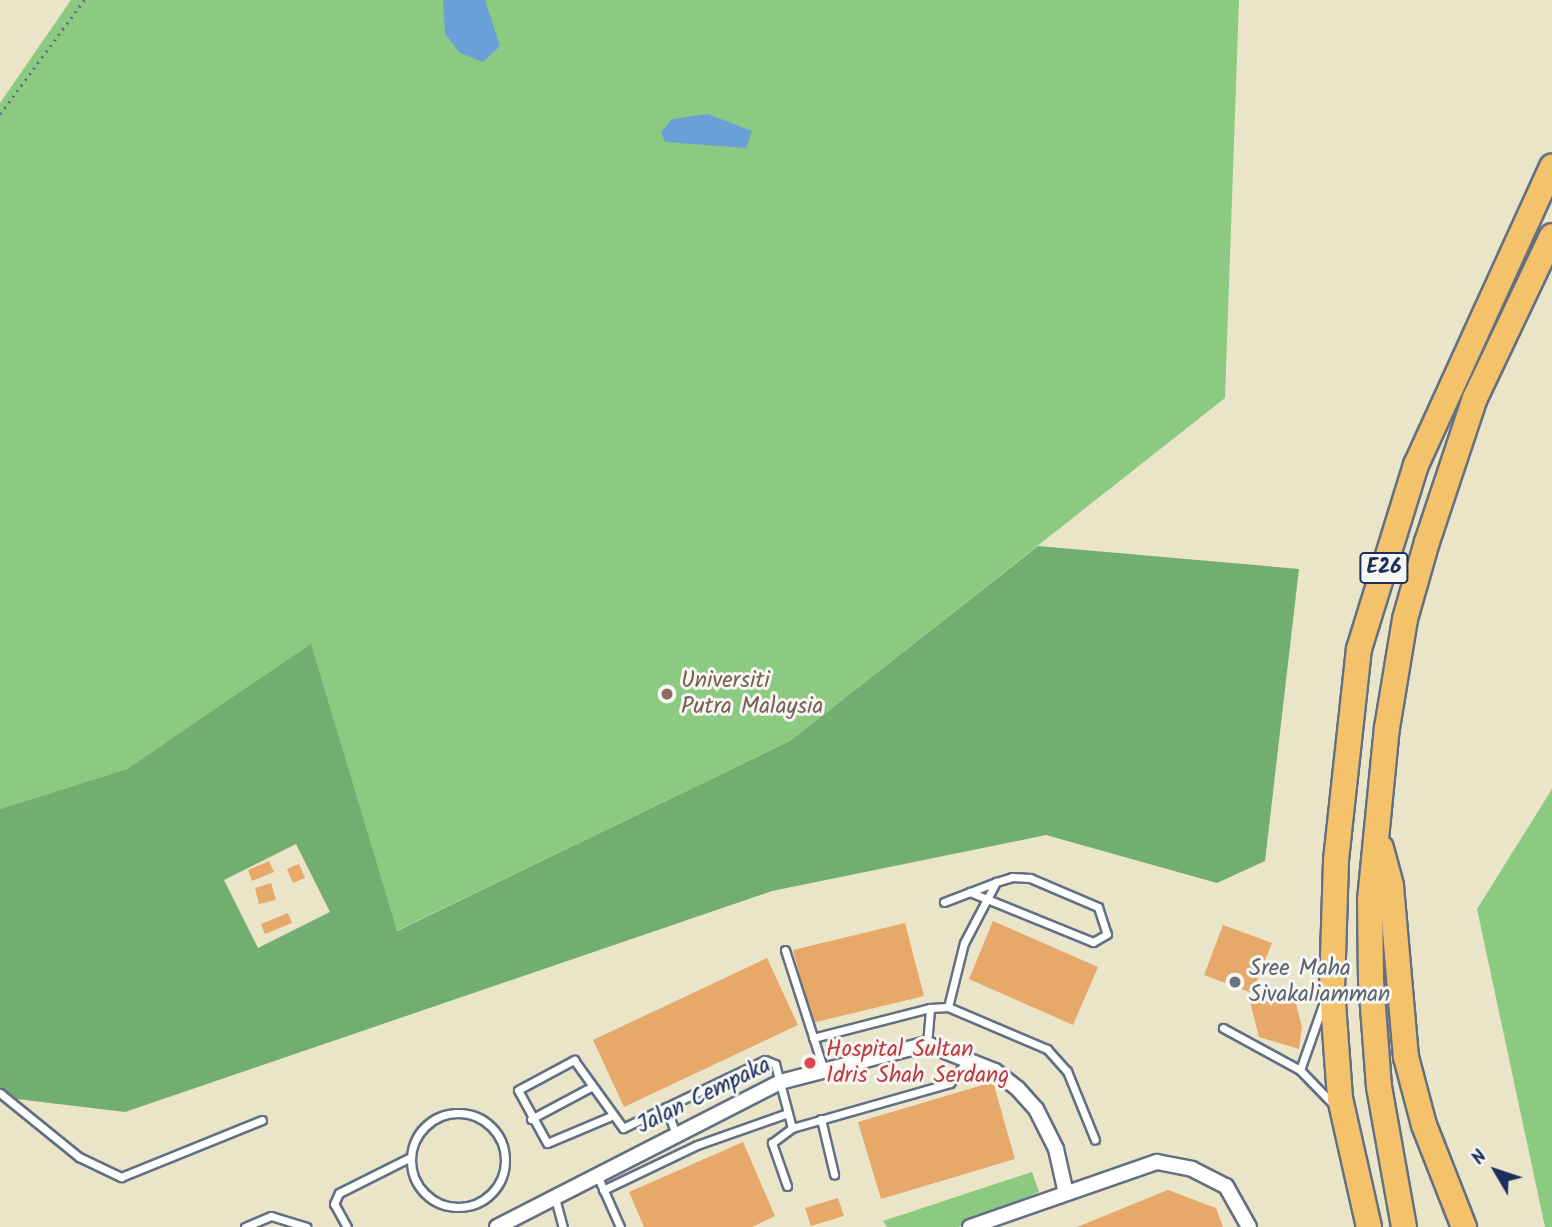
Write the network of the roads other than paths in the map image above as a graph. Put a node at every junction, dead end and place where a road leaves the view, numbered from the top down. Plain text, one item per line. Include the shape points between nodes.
1 (1552, 167) edge
2 (1552, 236) edge
3 (1552, 255) edge
4 (1524, 293) junction
5 (1377, 830) junction
6 (996, 882) junction
7 (970, 892) junction
8 (987, 898) junction
9 (944, 902) dead end
10 (785, 950) dead end
11 (1332, 989) junction
12 (948, 1007) junction
13 (930, 1008) junction
14 (1223, 1028) dead end
15 (813, 1038) junction
16 (927, 1044) junction
17 (968, 1060) junction
18 (823, 1068) junction
19 (1300, 1070) junction
20 (780, 1082) junction
21 (591, 1087) junction
22 (0, 1093) edge
23 (666, 1107) junction
24 (788, 1113) junction
25 (609, 1117) junction
26 (531, 1118) junction
27 (821, 1119) junction
28 (262, 1120) dead end
29 (792, 1128) junction
30 (1347, 1129) junction
31 (676, 1135) junction
32 (1095, 1140) dead end
33 (411, 1157) junction
34 (835, 1174) dead end
35 (597, 1175) junction
36 (787, 1186) dead end
37 (1065, 1189) junction
38 (603, 1190) junction
39 (554, 1197) junction
40 (978, 1225) edge
41 (245, 1227) edge
42 (306, 1227) edge
43 (348, 1227) edge
44 (497, 1227) edge
45 (562, 1227) edge
46 (620, 1227) edge
47 (1249, 1227) edge
48 (1369, 1227) edge
49 (1404, 1227) edge
50 (1464, 1227) edge

1 - 11 highway, E26 via 1416,465 1359,649 1336,860
2 - 4 highway, E26
3 - 4 highway
4 - 5 highway, E26 via 1475,398 1405,620
5 - 49 highway, E26 via 1371,980 1379,1087
5 - 50 highway via 1391,886 1406,1057 1424,1125
6 - 7 lane
6 - 8 lane
6 - 8 lane via 1031,878 1091,902 1102,913 1105,939 1093,942
7 - 8 lane
7 - 9 lane
8 - 12 lane via 964,943
10 - 15 lane
11 - 19 lane
11 - 30 highway, E26
12 - 13 lane
12 - 32 lane via 1058,1058
13 - 15 lane
13 - 16 lane
14 - 19 lane
15 - 18 lane
16 - 17 street
16 - 18 street, Jalan Cempaka
17 - 27 lane via 950,1083
17 - 37 street via 995,1071 1036,1109
18 - 20 street, Jalan Cempaka
19 - 30 lane via 1330,1099
20 - 23 lane via 775,1064 765,1060
20 - 24 lane
20 - 31 street, Jalan Cempaka
21 - 25 lane
21 - 26 lane
21 - 26 lane via 574,1060 557,1067 518,1090
22 - 28 lane via 79,1157 121,1177
23 - 25 lane via 623,1128
23 - 31 lane
24 - 29 lane
24 - 38 lane via 697,1145
25 - 26 lane via 553,1144
27 - 29 lane
27 - 34 lane
29 - 36 lane via 772,1143
30 - 48 highway, E26
31 - 35 street, Jalan Cempaka
33 - 33 lane via 427,1125 461,1113 498,1135 505,1163 491,1193 462,1207 431,1199 412,1173
33 - 43 lane via 339,1192 334,1204
35 - 38 lane
35 - 39 street, Jalan Cempaka
37 - 40 street
37 - 47 street via 1157,1162 1192,1168 1233,1192
38 - 46 lane
39 - 44 street, Jalan Cempaka
39 - 45 lane
41 - 42 lane via 271,1216

